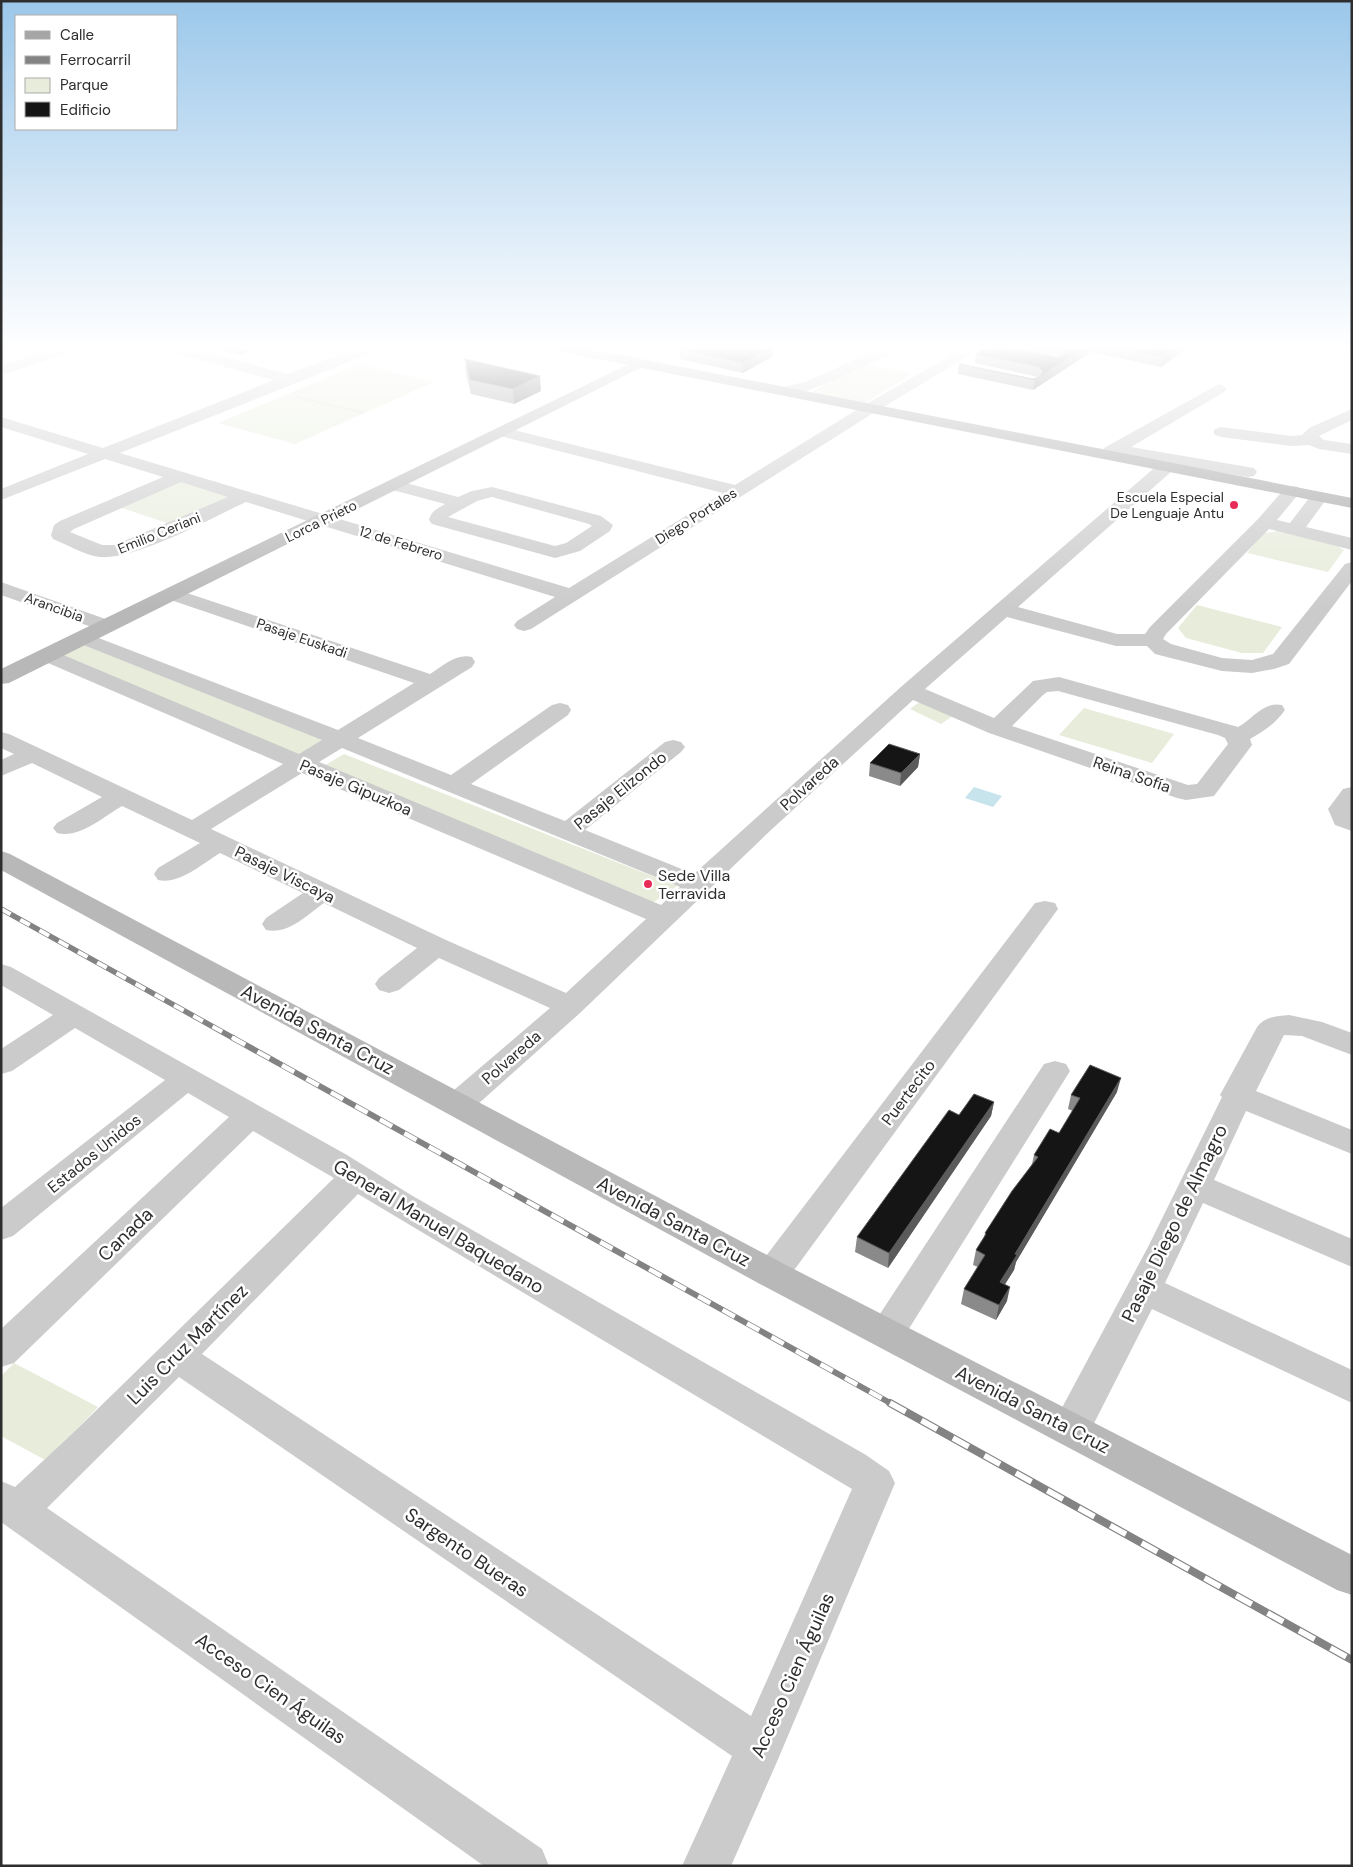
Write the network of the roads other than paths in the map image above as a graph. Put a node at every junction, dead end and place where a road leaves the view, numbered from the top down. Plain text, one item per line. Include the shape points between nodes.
1 (42, 434) edge
2 (153, 434) edge
3 (498, 434) edge
4 (510, 434) edge
5 (829, 434) edge
6 (1010, 434) edge
7 (1141, 434) edge
8 (1238, 434) edge
9 (1311, 434) edge
10 (1312, 440) junction
11 (1352, 449) edge
12 (1110, 452) junction
13 (106, 453) junction
14 (1166, 467) junction
15 (1248, 472) dead end
16 (178, 476) junction
17 (395, 484) junction
18 (737, 491) junction
19 (1292, 492) junction
20 (1, 495) edge
21 (242, 497) junction
22 (1319, 497) junction
23 (460, 503) junction
24 (1352, 503) edge
25 (324, 520) junction
26 (1265, 523) junction
27 (1295, 529) junction
28 (1352, 544) edge
29 (1352, 568) edge
30 (1, 588) edge
31 (172, 594) junction
32 (570, 595) junction
33 (1004, 610) junction
34 (524, 625) dead end
35 (107, 626) junction
36 (83, 638) junction
37 (1153, 638) junction
38 (49, 654) junction
39 (464, 662) dead end
40 (1, 678) edge
41 (432, 682) junction
42 (910, 691) junction
43 (560, 710) dead end
44 (1274, 710) dead end
45 (997, 728) junction
46 (1237, 736) junction
47 (1, 739) edge
48 (341, 739) junction
49 (673, 747) dead end
50 (32, 754) junction
51 (300, 764) junction
52 (1, 769) edge
53 (452, 786) junction
54 (1352, 794) edge
55 (121, 796) junction
56 (1352, 824) edge
57 (66, 828) dead end
58 (193, 830) junction
59 (567, 832) junction
60 (219, 842) junction
61 (1, 859) edge
62 (167, 874) dead end
63 (698, 885) junction
64 (322, 892) junction
65 (1045, 909) dead end
66 (665, 917) junction
67 (276, 924) dead end
68 (436, 946) junction
69 (1, 973) edge
70 (389, 984) dead end
71 (570, 1006) junction
72 (72, 1015) junction
73 (1352, 1045) edge
74 (1, 1064) edge
75 (1055, 1071) dead end
76 (186, 1079) junction
77 (1236, 1095) junction
78 (458, 1104) junction
79 (250, 1115) junction
80 (1352, 1143) edge
81 (355, 1177) junction
82 (1195, 1186) junction
83 (1, 1227) edge
84 (1352, 1254) edge
85 (772, 1274) junction
86 (1144, 1289) junction
87 (887, 1333) junction
88 (1, 1352) edge
89 (174, 1355) junction
90 (1352, 1387) edge
91 (1071, 1429) junction
92 (875, 1483) joint
93 (10, 1504) edge
94 (1352, 1576) edge
95 (760, 1748) junction
96 (525, 1866) edge
97 (706, 1866) edge

1 - 13 street, 12 de Febrero
2 - 13 street
3 - 17 main road, Lorca Prieto
4 - 18 street
5 - 18 street, Diego Portales
6 - 12 main road
7 - 12 street
8 - 10 street via 1291,441
9 - 10 street
10 - 11 street
12 - 14 main road
12 - 15 street
13 - 16 street, 12 de Febrero
13 - 20 street
14 - 19 main road
14 - 33 street, Polvareda
16 - 21 street, 12 de Febrero
16 - 21 street, Emilio Ceriani via 67,525 61,529 60,536 99,551 117,551
17 - 23 street
17 - 25 main road, Lorca Prieto
18 - 32 street, Diego Portales
19 - 22 main road
19 - 26 street
21 - 25 street, 12 de Febrero
22 - 24 main road
22 - 27 street
23 - 23 street via 439,515 438,520 565,555 602,530 604,524 492,492 478,494
25 - 31 main road, Lorca Prieto
25 - 32 street, 12 de Febrero
26 - 27 street
26 - 37 street
27 - 28 street
29 - 37 street via 1280,659 1270,665 1232,667 1163,648
30 - 35 street, Arancibia
31 - 35 main road, Lorca Prieto
31 - 41 street, Pasaje Euskadi
32 - 34 street, Diego Portales
33 - 37 street via 1116,640 1138,642
33 - 42 street, Polvareda
35 - 36 main road, Lorca Prieto
36 - 38 main road, Lorca Prieto
36 - 48 street
38 - 40 main road, Lorca Prieto
38 - 51 street, Pasaje Gipuzkoa
39 - 41 street
41 - 48 street
42 - 45 street, Reina Sofía
42 - 63 street, Polvareda
43 - 53 street
44 - 46 street via 1257,726
45 - 46 street via 1035,690 1060,684 1226,730
45 - 46 street, Reina Sofía via 1194,793 1205,791 1240,745
47 - 50 street, Pasaje Viscaya
48 - 51 street
48 - 53 street
49 - 59 street, Pasaje Elizondo
50 - 52 street
50 - 55 street, Pasaje Viscaya
51 - 58 street
51 - 66 street, Pasaje Gipuzkoa
53 - 59 street
54 - 56 street via 1340,809 1344,820
55 - 57 street
55 - 58 street, Pasaje Viscaya
58 - 60 street, Pasaje Viscaya
59 - 63 street
60 - 62 street
60 - 64 street, Pasaje Viscaya
61 - 78 main road, Avenida Santa Cruz
63 - 66 street, Polvareda
64 - 67 street
64 - 68 street, Pasaje Viscaya
65 - 85 street, Puertecito
66 - 71 street, Polvareda
68 - 70 street
68 - 71 street, Pasaje Viscaya
69 - 72 street, General Manuel Baquedano
71 - 78 street, Polvareda
72 - 74 street
72 - 76 street, General Manuel Baquedano
73 - 77 street, Pasaje Diego de Almagro via 1303,1027 1276,1025
75 - 87 street
76 - 79 street, General Manuel Baquedano
76 - 83 street, Estados Unidos
77 - 80 street
77 - 82 street, Pasaje Diego de Almagro
78 - 85 main road, Avenida Santa Cruz
79 - 81 street, General Manuel Baquedano
79 - 88 street, Canada
81 - 89 street, Luis Cruz Martínez
81 - 92 street, General Manuel Baquedano
82 - 84 street
82 - 86 street, Pasaje Diego de Almagro
85 - 87 main road, Avenida Santa Cruz
86 - 90 street
86 - 91 street, Pasaje Diego de Almagro
87 - 91 main road, Avenida Santa Cruz
89 - 93 street, Luis Cruz Martínez via 86,1446
89 - 95 street, Sargento Bueras
91 - 94 main road, Avenida Santa Cruz
92 - 95 street, Acceso Cien Águilas
93 - 96 street, Acceso Cien Águilas
95 - 97 street, Acceso Cien Águilas

